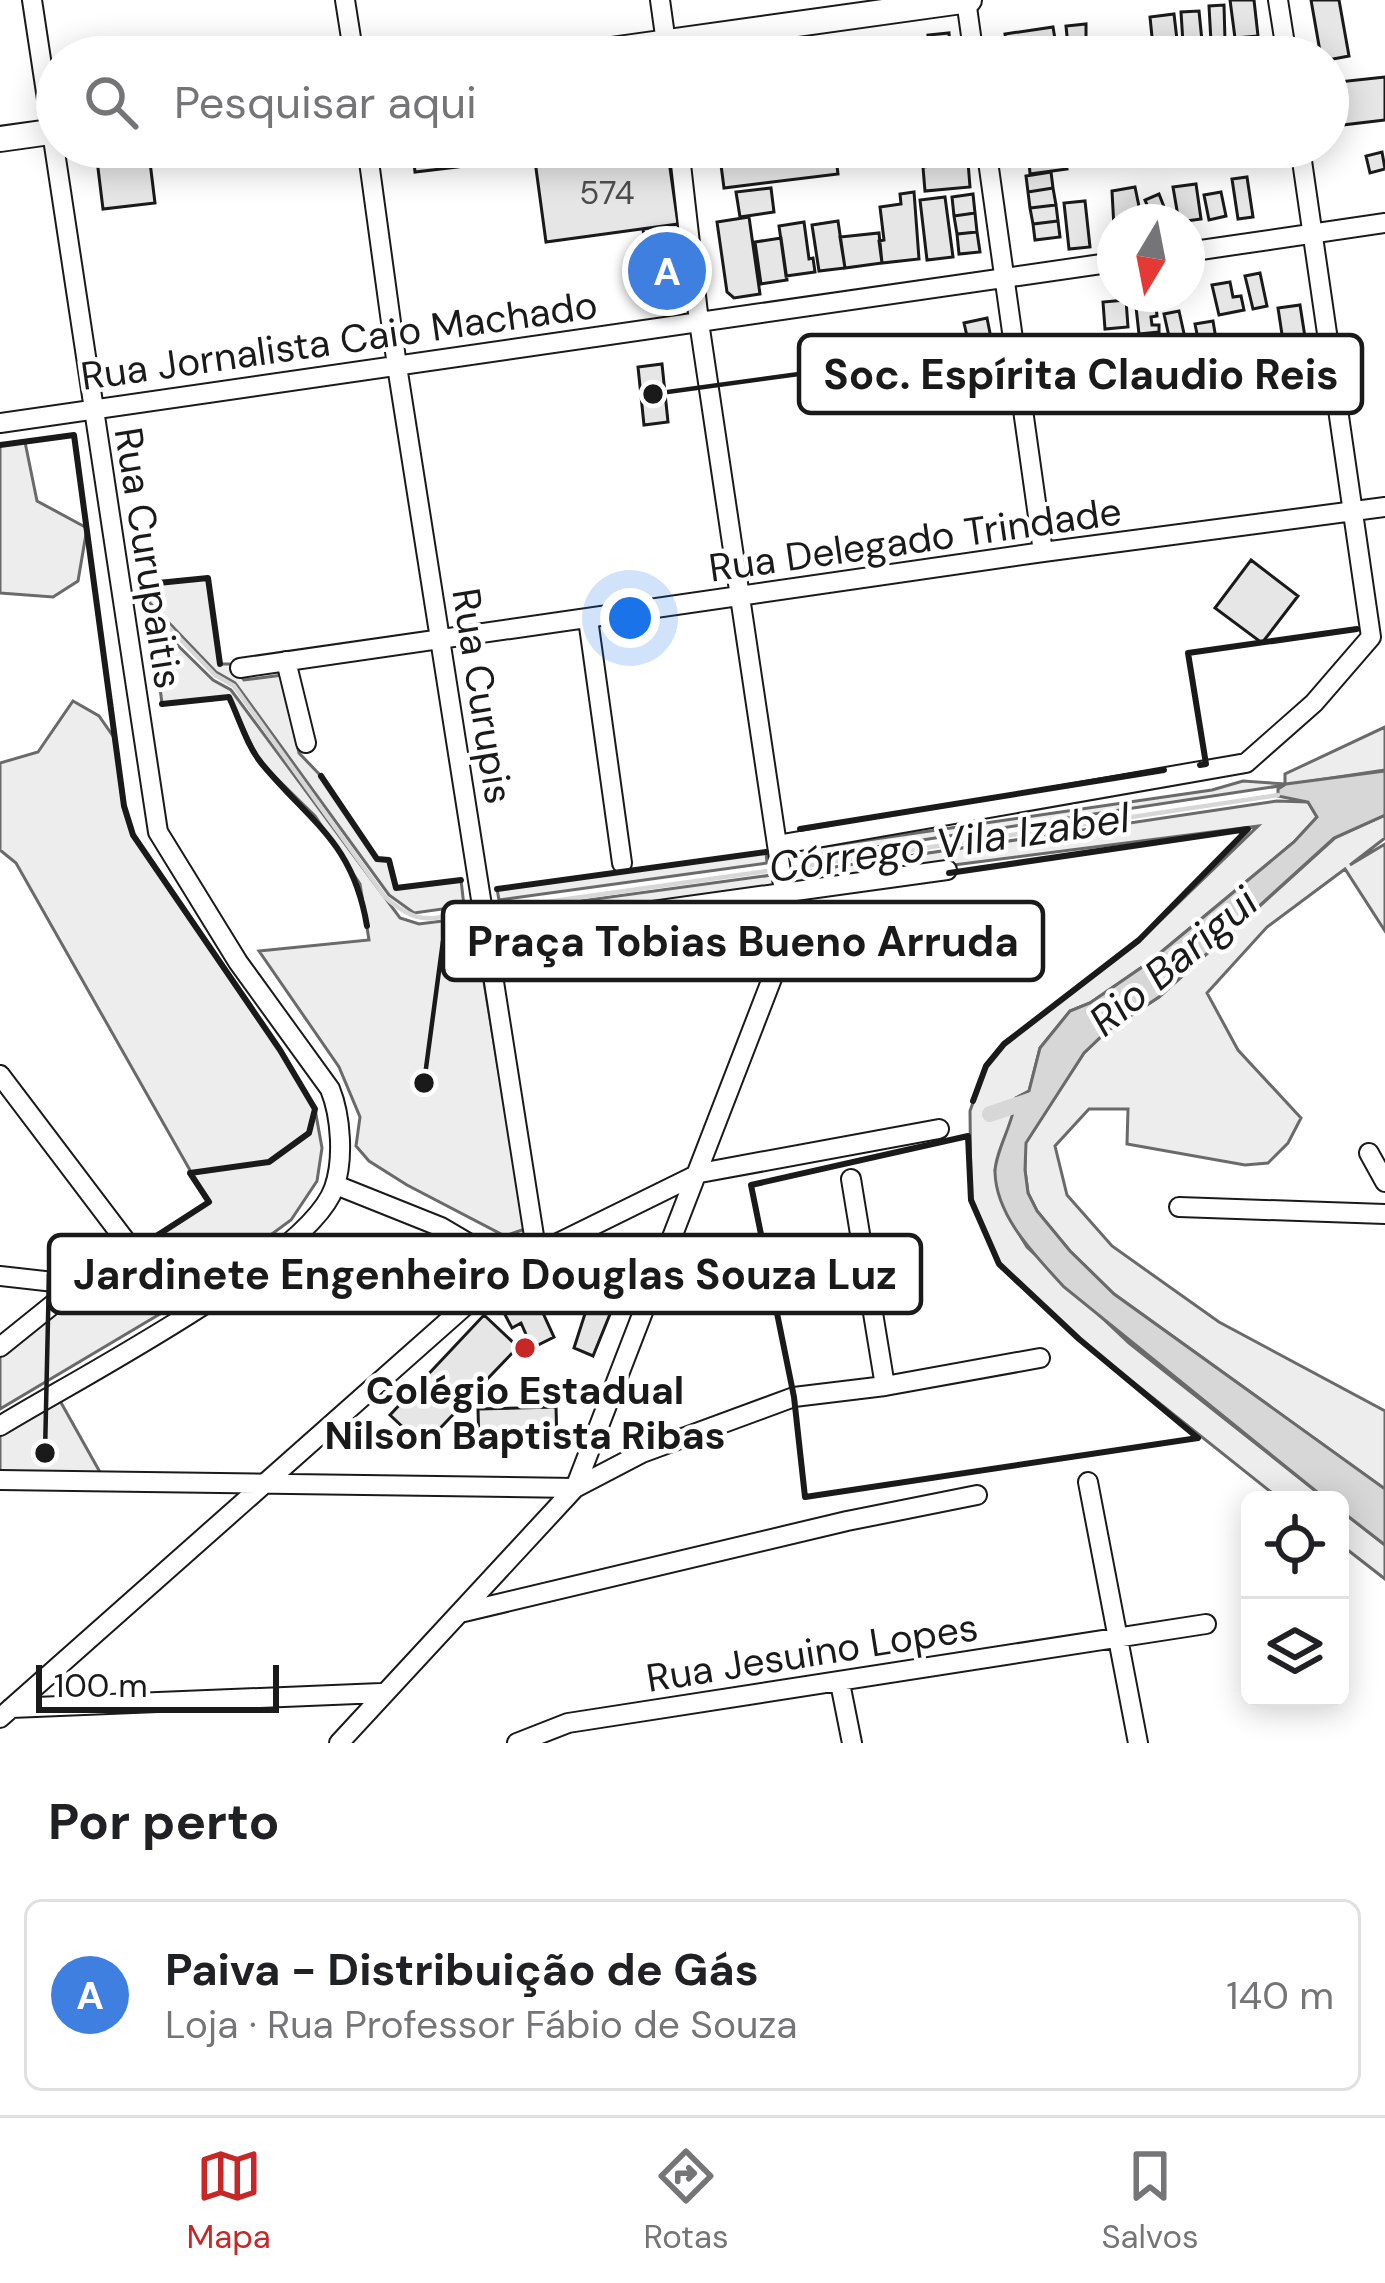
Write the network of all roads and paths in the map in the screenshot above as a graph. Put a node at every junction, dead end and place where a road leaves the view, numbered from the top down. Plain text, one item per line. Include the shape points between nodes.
1 (32, 0) edge
2 (345, 0) edge
3 (660, 0) edge
4 (967, 0) edge
5 (1278, 0) edge
6 (38, 36) edge
7 (351, 36) edge
8 (666, 36) edge
9 (752, 36) edge
10 (971, 36) edge
11 (1283, 36) edge
12 (36, 134) edge
13 (0, 139) edge
14 (59, 168) edge
15 (370, 168) edge
16 (681, 168) edge
17 (989, 168) edge
18 (1303, 168) edge
19 (1385, 224) edge
20 (1312, 234) junction
21 (1205, 249) edge
22 (1097, 265) edge
23 (1005, 278) junction
24 (699, 322) junction
25 (397, 365) junction
26 (92, 409) junction
27 (0, 422) edge
28 (1385, 507) edge
29 (1353, 512) junction
30 (1042, 552) junction
31 (740, 597) junction
32 (588, 619) junction
33 (441, 640) junction
34 (286, 662) junction
35 (241, 668) dead end
36 (306, 743) dead end
37 (778, 853) junction
38 (622, 863) dead end
39 (947, 870) dead end
40 (783, 888) junction
41 (486, 930) junction
42 (0, 1076) edge
43 (939, 1130) dead end
44 (1369, 1153) dead end
45 (700, 1173) junction
46 (851, 1179) dead end
47 (1385, 1182) edge
48 (336, 1185) junction
49 (1180, 1207) dead end
50 (1385, 1214) edge
51 (537, 1255) junction
52 (509, 1267) junction
53 (0, 1276) edge
54 (81, 1285) junction
55 (0, 1347) edge
56 (1040, 1358) dead end
57 (885, 1385) junction
58 (0, 1426) edge
59 (0, 1480) edge
60 (1088, 1482) dead end
61 (265, 1485) junction
62 (575, 1488) junction
63 (977, 1495) dead end
64 (464, 1612) junction
65 (1205, 1624) dead end
66 (1120, 1638) junction
67 (841, 1683) junction
68 (381, 1694) junction
69 (4, 1711) edge
70 (570, 1733) edge
71 (338, 1743) edge
72 (517, 1743) edge
73 (852, 1743) edge
74 (1138, 1743) edge

1 - 6 street, Rua Curupaitis
2 - 7 street
3 - 8 street
4 - 9 main road
4 - 10 street
5 - 11 street
12 - 13 main road
14 - 26 street, Rua Curupaitis
15 - 25 street, Rua Curupis
16 - 24 street
17 - 23 street
18 - 20 street
19 - 20 street
20 - 21 street
20 - 29 street
22 - 23 street, Rua Jornalista Caio Machado
23 - 24 street, Rua Jornalista Caio Machado
23 - 30 street
24 - 25 street, Rua Jornalista Caio Machado
24 - 31 street
25 - 26 street, Rua Jornalista Caio Machado
25 - 33 street, Rua Curupis
26 - 27 street, Rua Jornalista Caio Machado
26 - 48 street, Rua Curupaitis via 158,832 330,1089 339,1111
28 - 29 street, Rua Delegado Trindade
29 - 30 street, Rua Delegado Trindade
29 - 37 street via 1371,637 1314,703 1246,763
30 - 31 street, Rua Delegado Trindade
31 - 32 street, Rua Delegado Trindade
31 - 37 street
32 - 33 street, Rua Delegado Trindade
32 - 38 street
33 - 34 street, Rua Delegado Trindade
33 - 41 street, Rua Curupis
34 - 35 street, Rua Delegado Trindade
34 - 36 street
37 - 40 street
39 - 40 street
40 - 41 street
40 - 45 street via 790,932
41 - 51 street, Rua Curupis
42 - 54 street via 128,1244
43 - 45 street
44 - 47 street
45 - 51 street
45 - 62 street
46 - 57 street
48 - 52 street via 441,1227
48 - 58 street via 288,1247
49 - 50 street
51 - 52 street
52 - 61 street
53 - 54 street
54 - 55 street
56 - 57 street
57 - 62 street via 794,1397 643,1453
59 - 61 street
60 - 66 street
61 - 62 street
61 - 69 street
62 - 64 street
63 - 64 street
64 - 68 street
65 - 66 street, Rua Jesuino Lopes
66 - 67 street, Rua Jesuino Lopes
66 - 74 street
67 - 70 street, Rua Jesuino Lopes
67 - 73 street
68 - 69 street
68 - 71 street
70 - 72 street, Rua Jesuino Lopes

